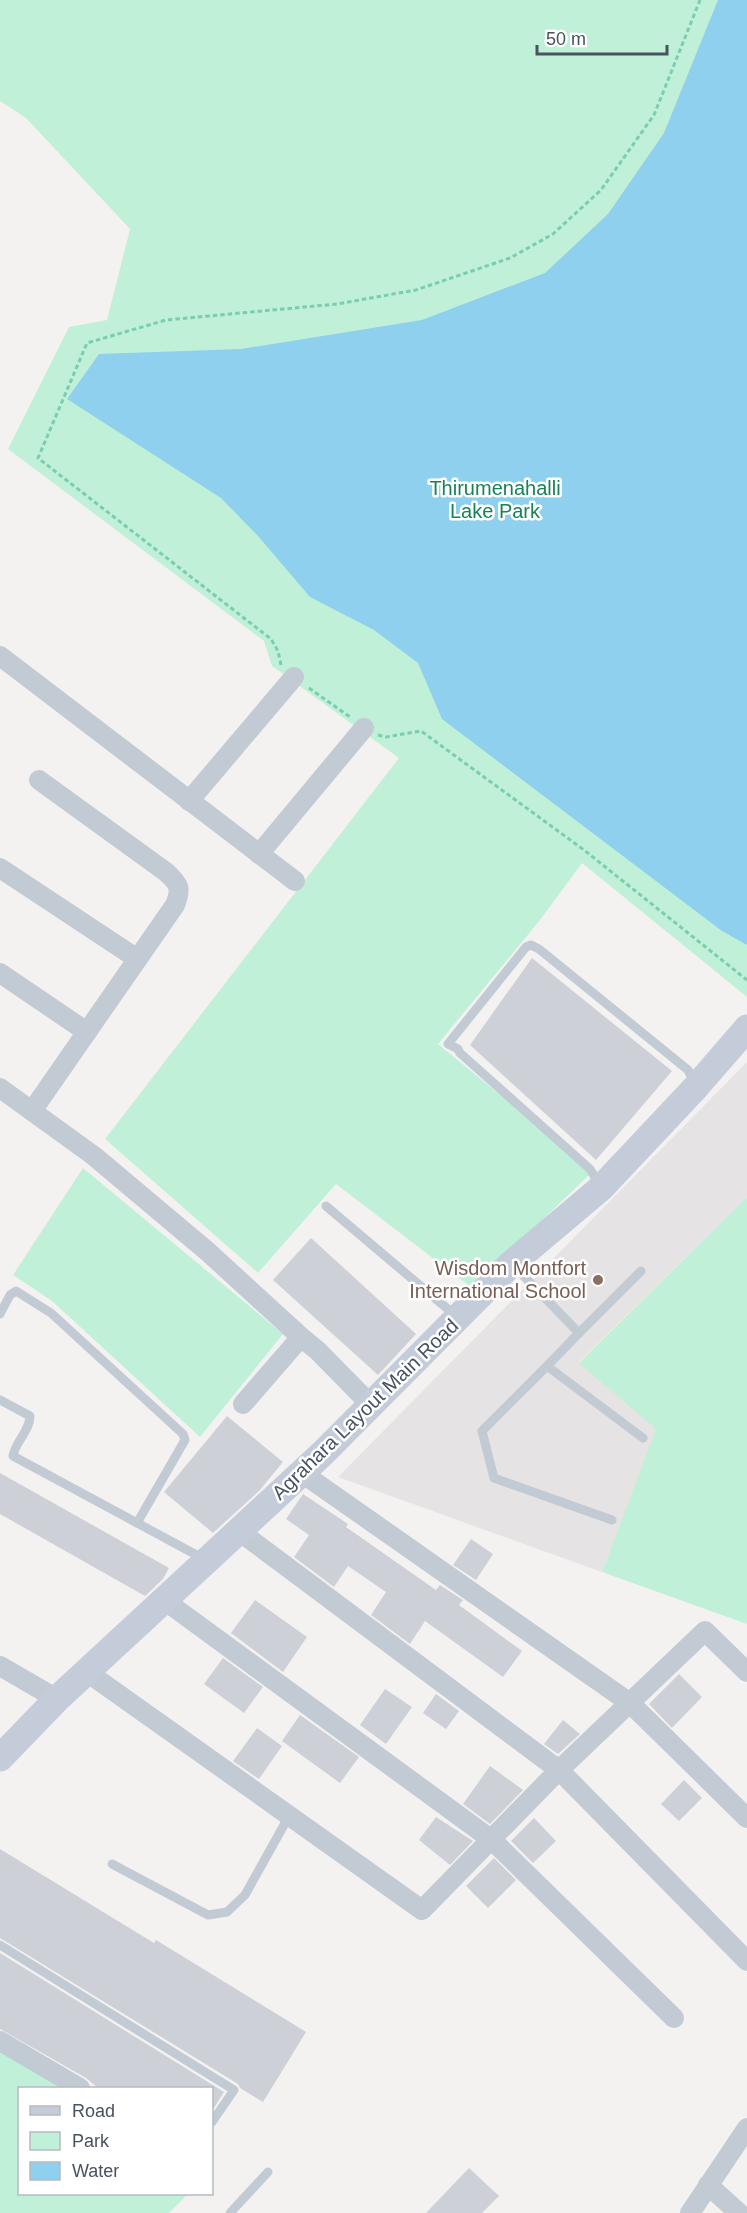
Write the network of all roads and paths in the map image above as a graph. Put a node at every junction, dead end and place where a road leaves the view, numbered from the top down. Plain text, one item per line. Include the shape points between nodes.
1 (700, 0) edge
2 (0, 656) edge
3 (294, 677) junction
4 (364, 728) junction
5 (39, 780) dead end
6 (189, 801) junction
7 (259, 854) junction
8 (0, 868) edge
9 (295, 881) dead end
10 (136, 958) junction
11 (0, 973) edge
12 (747, 980) edge
13 (747, 1028) edge
14 (87, 1032) junction
15 (696, 1087) junction
16 (0, 1088) edge
17 (32, 1111) junction
18 (601, 1188) junction
19 (326, 1206) dead end
20 (512, 1263) junction
21 (642, 1271) dead end
22 (0, 1314) edge
23 (458, 1318) junction
24 (579, 1333) junction
25 (301, 1337) junction
26 (546, 1366) junction
27 (0, 1400) edge
28 (243, 1404) dead end
29 (371, 1405) junction
30 (643, 1438) dead end
31 (302, 1473) junction
32 (612, 1520) dead end
33 (137, 1523) junction
34 (239, 1531) junction
35 (207, 1560) junction
36 (164, 1600) junction
37 (0, 1666) edge
38 (87, 1672) junction
39 (747, 1672) edge
40 (57, 1699) junction
41 (630, 1703) junction
42 (0, 1758) edge
43 (559, 1770) junction
44 (289, 1816) junction
45 (747, 1818) edge
46 (492, 1840) junction
47 (112, 1864) dead end
48 (0, 1945) edge
49 (747, 1961) edge
50 (674, 2018) dead end
51 (0, 2041) edge
52 (78, 2087) edge
53 (213, 2121) edge
54 (747, 2128) edge
55 (268, 2172) dead end
56 (708, 2185) junction
57 (230, 2213) edge
58 (690, 2213) edge
59 (739, 2213) edge

1 - 3 path via 654,115 601,190 554,234 510,258 416,290 337,304 166,320 87,343 38,458 272,639 279,663
2 - 6 street
3 - 4 path
3 - 6 street
4 - 7 street
4 - 12 path via 386,736 421,730 584,850
5 - 10 street via 177,882 180,894 175,905
6 - 7 street
7 - 9 street
8 - 10 street
10 - 14 street
11 - 14 street
13 - 15 street, Agrahara Layout Main Road
14 - 17 street
15 - 18 street, Agrahara Layout Main Road
15 - 18 lane via 688,1070 539,949 526,946 448,1044 590,1169
16 - 17 street
17 - 25 street via 138,1192
18 - 20 street, Agrahara Layout Main Road
19 - 23 lane
20 - 23 street, Agrahara Layout Main Road
20 - 24 lane
21 - 24 lane
22 - 33 lane via 10,1295 16,1292 51,1313 183,1434 185,1440
23 - 29 street, Agrahara Layout Main Road
24 - 26 lane
25 - 28 street
25 - 29 street
26 - 30 lane
26 - 32 lane via 482,1431 494,1478
27 - 33 lane via 30,1416 13,1456
29 - 31 street, Agrahara Layout Main Road
31 - 34 street, Agrahara Layout Main Road
31 - 41 street
33 - 35 lane
34 - 35 street, Agrahara Layout Main Road
34 - 43 street
35 - 36 street, Agrahara Layout Main Road
36 - 38 street, Agrahara Layout Main Road
36 - 46 street
37 - 40 street
38 - 40 street, Agrahara Layout Main Road
38 - 44 street
39 - 41 street via 705,1631
40 - 42 street, Agrahara Layout Main Road
41 - 43 street
41 - 45 street
43 - 46 street
43 - 49 street
44 - 46 street via 422,1910
44 - 47 lane via 245,1895 227,1912 208,1915
46 - 50 street
48 - 53 lane via 234,2090
51 - 52 street
54 - 56 street
55 - 57 lane
56 - 58 street
56 - 59 street

